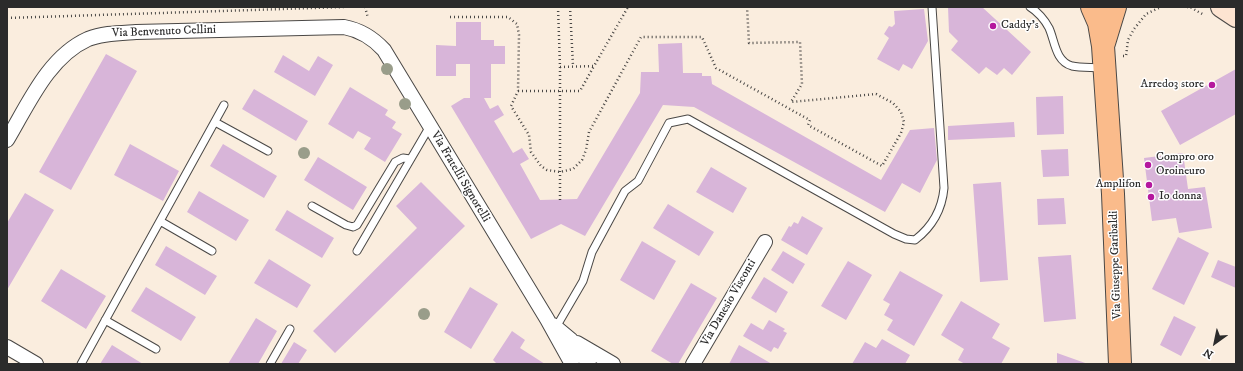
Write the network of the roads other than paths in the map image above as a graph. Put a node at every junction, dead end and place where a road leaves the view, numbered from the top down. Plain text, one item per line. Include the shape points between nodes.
1 (932, 7) edge
2 (1030, 7) edge
3 (1092, 7) edge
4 (1115, 7) edge
5 (1216, 13) edge
6 (1236, 17) edge
7 (370, 38) joint
8 (1109, 57) junction
9 (224, 105) dead end
10 (214, 122) junction
11 (430, 126) junction
12 (7, 140) edge
13 (268, 151) dead end
14 (410, 159) junction
15 (312, 206) dead end
16 (160, 221) junction
17 (765, 242) dead end
18 (212, 251) dead end
19 (358, 251) dead end
20 (105, 320) junction
21 (552, 326) junction
22 (290, 329) dead end
23 (571, 340) junction
24 (7, 347) edge
25 (156, 350) dead end
26 (36, 364) edge
27 (81, 364) edge
28 (270, 364) edge
29 (572, 364) edge
30 (589, 364) edge
31 (613, 364) edge
32 (693, 364) edge
33 (1120, 364) edge

1 - 21 lane via 944,188 943,200 924,233 915,240 894,234 688,119 669,123 638,181 625,192 592,252 583,281
2 - 8 lane via 1049,27 1053,43 1065,63 1073,66
3 - 8 main road, Via Giuseppe Garibaldi
4 - 8 main road, Via Giuseppe Garibaldi
5 - 6 main road
7 - 11 street, Via Fratelli Signorelli via 384,50
7 - 12 street, Via Benvenuto Cellini via 355,29 344,27 130,32 88,39 66,52 48,71
8 - 33 main road, Via Giuseppe Garibaldi
9 - 10 lane
10 - 13 lane
10 - 16 lane
11 - 14 lane
11 - 21 street, Via Fratelli Signorelli
14 - 15 lane via 403,158 395,162 357,225 353,227
14 - 19 lane
16 - 18 lane
16 - 20 lane
17 - 32 street, Via Danesio Visconti
20 - 25 lane
20 - 27 lane
21 - 23 street, Via Fratelli Signorelli
21 - 29 street, Via Fratelli Signorelli
22 - 28 lane
23 - 30 street, Via Fratelli Signorelli
23 - 31 street
24 - 26 street

